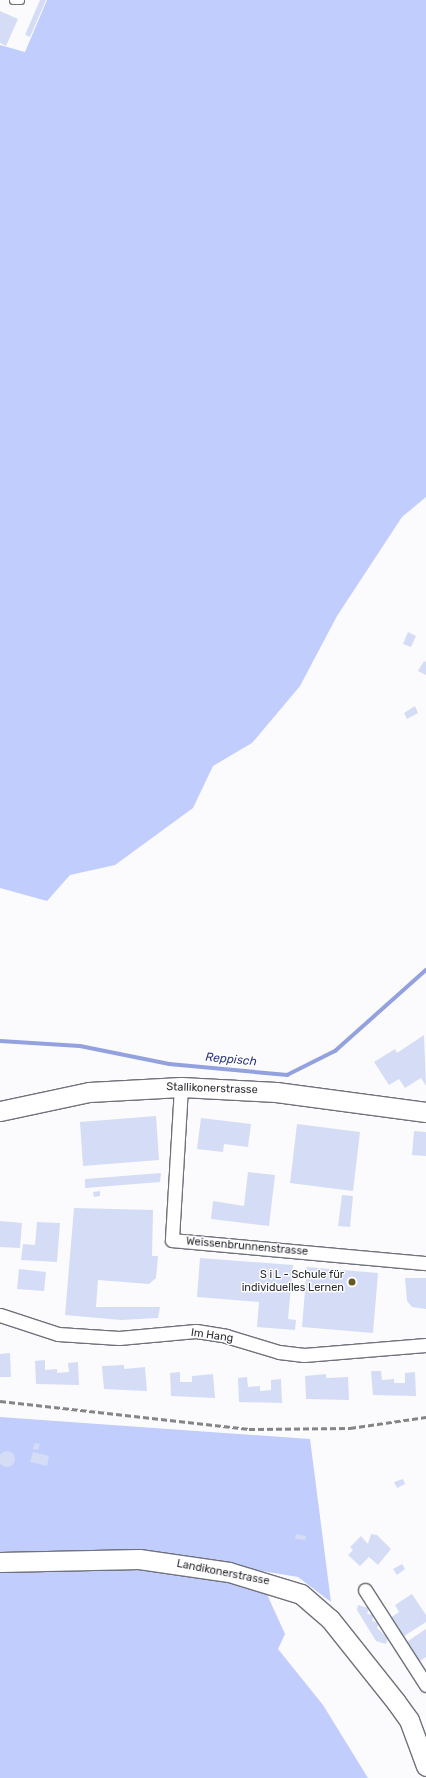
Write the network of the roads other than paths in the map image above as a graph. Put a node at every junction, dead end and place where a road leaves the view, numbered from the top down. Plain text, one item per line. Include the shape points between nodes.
1 (13, 0) edge
2 (20, 0) edge
3 (181, 1087) junction
4 (0, 1111) edge
5 (426, 1112) edge
6 (426, 1263) edge
7 (0, 1315) edge
8 (426, 1345) edge
9 (0, 1562) edge
10 (365, 1590) dead end
11 (426, 1685) edge
12 (426, 1766) edge

1 - 2 lane
3 - 4 street, Stallikonerstrasse via 89,1092
3 - 5 street, Stallikonerstrasse via 276,1092
3 - 6 street, Weissenbrunnenstrasse via 172,1240
7 - 8 street, Im Hang via 58,1334 120,1338 196,1331 226,1336 279,1352 304,1354
9 - 12 street, Landikonerstrasse via 139,1559 230,1572 295,1591 330,1619 396,1702 409,1720
10 - 11 street

